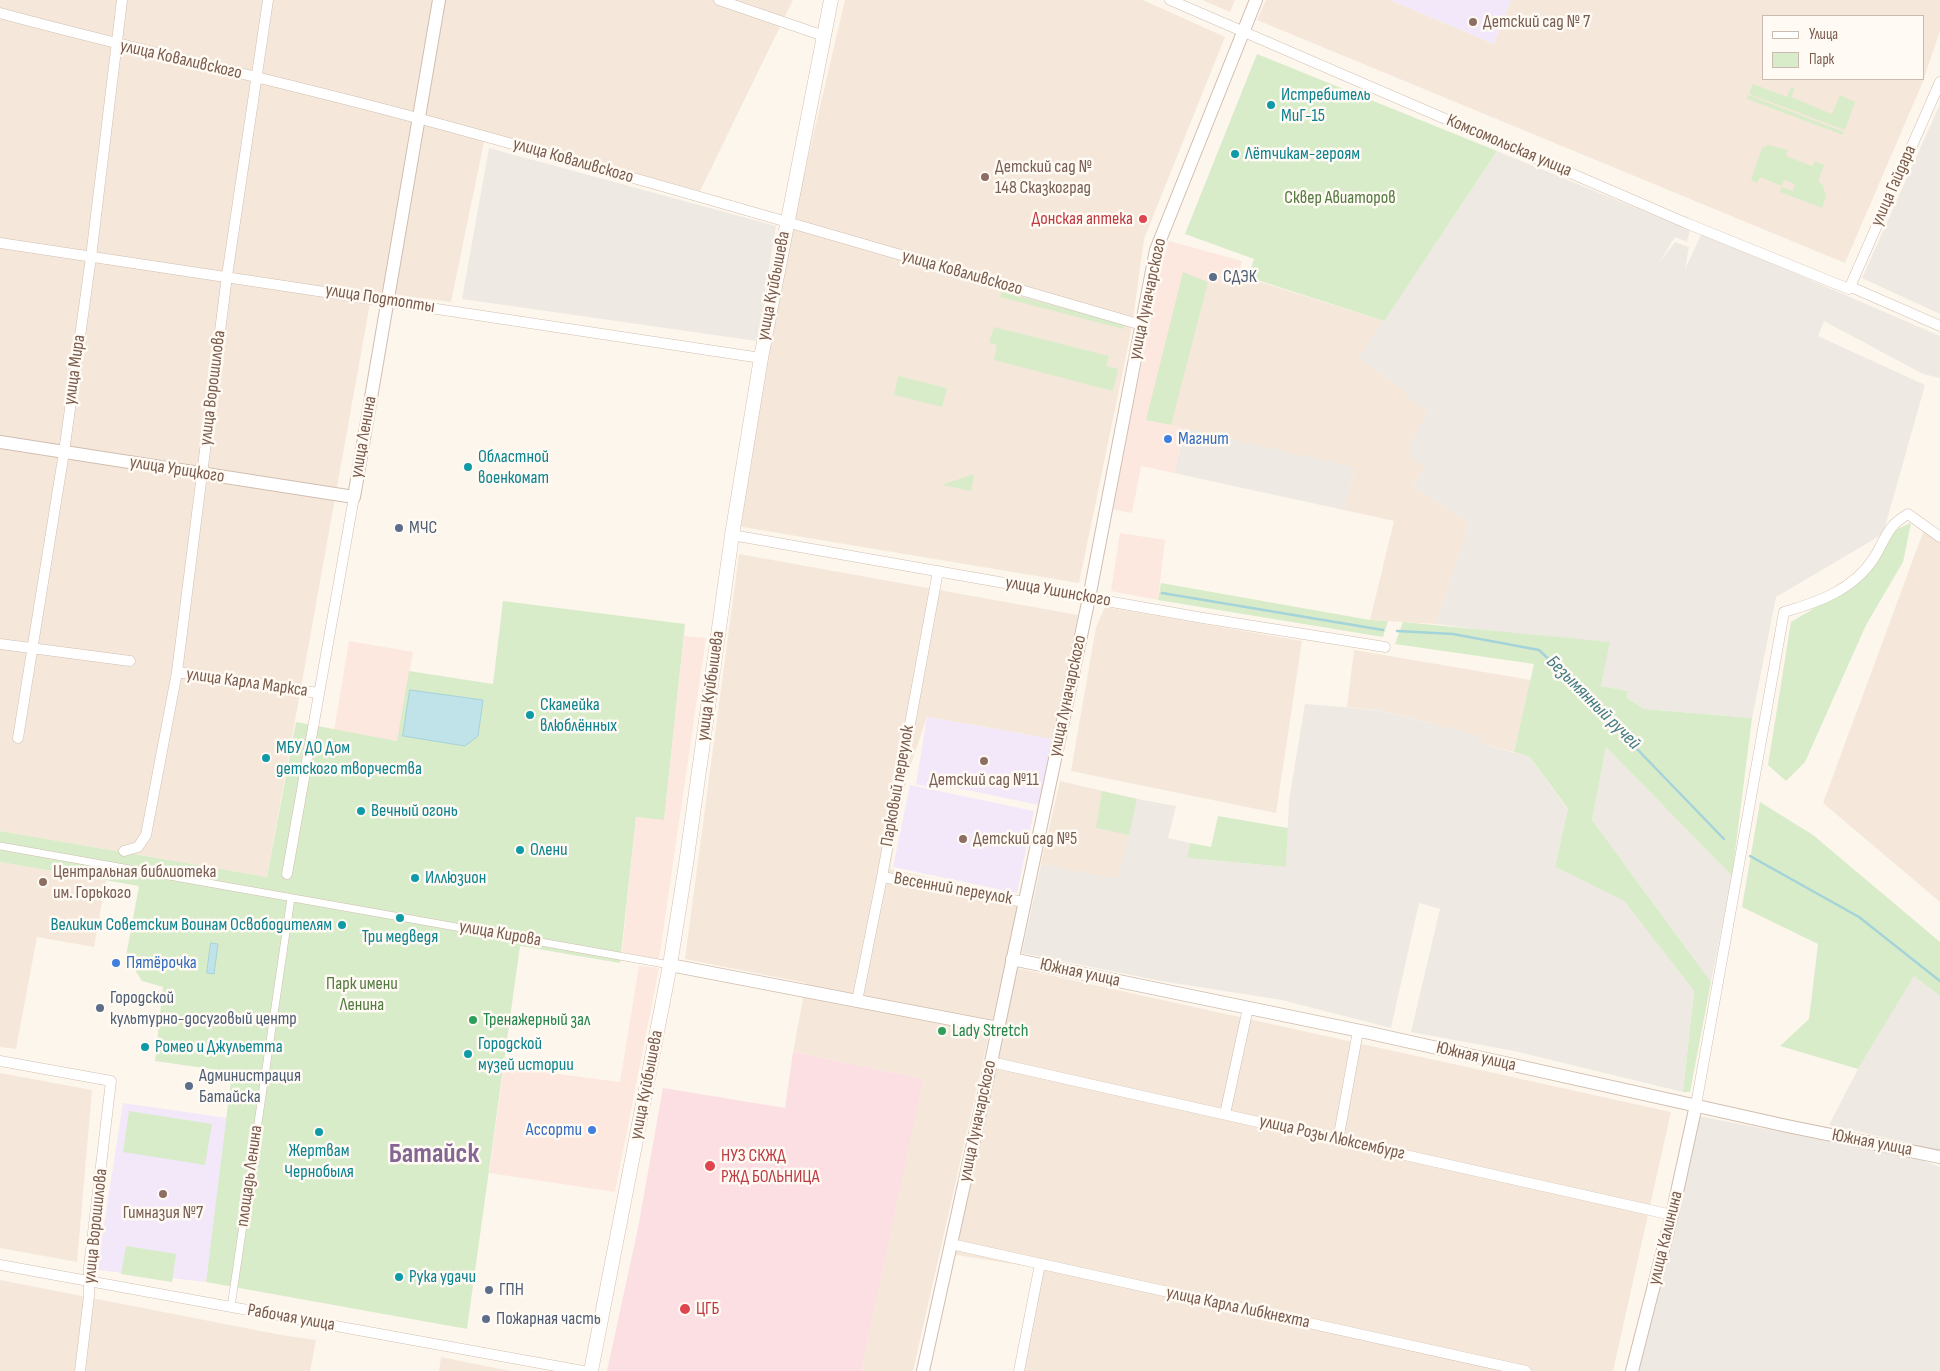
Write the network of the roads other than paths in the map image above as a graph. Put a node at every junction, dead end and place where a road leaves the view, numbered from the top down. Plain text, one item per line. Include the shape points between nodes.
1 (122, 0) edge
2 (268, 0) edge
3 (439, 0) edge
4 (719, 0) edge
5 (831, 0) edge
6 (1170, 0) edge
7 (1256, 0) edge
8 (0, 14) edge
9 (1244, 31) junction
10 (824, 36) junction
11 (117, 45) junction
12 (255, 78) junction
13 (1940, 82) edge
14 (419, 118) junction
15 (787, 223) junction
16 (0, 242) edge
17 (91, 257) junction
18 (227, 276) junction
19 (1850, 288) junction
20 (387, 300) junction
21 (1142, 325) junction
22 (1940, 326) edge
23 (761, 358) junction
24 (0, 442) edge
25 (64, 452) junction
26 (202, 474) junction
27 (354, 497) junction
28 (732, 535) junction
29 (1940, 537) edge
30 (938, 571) junction
31 (1089, 598) junction
32 (0, 644) edge
33 (34, 647) junction
34 (1385, 647) dead end
35 (130, 661) dead end
36 (177, 672) junction
37 (318, 693) junction
38 (18, 738) dead end
39 (0, 846) edge
40 (124, 851) dead end
41 (287, 874) dead end
42 (882, 877) junction
43 (291, 898) junction
44 (1024, 902) junction
45 (1012, 959) junction
46 (670, 965) junction
47 (856, 1000) junction
48 (1248, 1008) junction
49 (998, 1028) junction
50 (1358, 1031) junction
51 (0, 1061) edge
52 (991, 1062) junction
53 (1696, 1105) junction
54 (1225, 1114) junction
55 (1338, 1140) junction
56 (1940, 1157) edge
57 (1672, 1215) junction
58 (951, 1244) junction
59 (1040, 1264) junction
60 (0, 1265) edge
61 (88, 1281) junction
62 (231, 1307) junction
63 (80, 1371) edge
64 (583, 1371) edge
65 (591, 1371) edge
66 (923, 1371) edge
67 (1019, 1371) edge
68 (1526, 1371) edge
69 (1632, 1371) edge

1 - 11 street, улица Мира
2 - 12 street, улица Ворошилова
3 - 14 street, улица Ленина
4 - 10 street
5 - 10 main road, улица Куйбышева
6 - 9 street, Комсомольская улица
7 - 9 street, улица Луначарского
8 - 11 street, улица Коваливского
9 - 19 street, Комсомольская улица via 1686,223
9 - 21 street, улица Луначарского via 1161,235
10 - 15 main road, улица Куйбышева
11 - 12 street, улица Коваливского
11 - 17 street, улица Мира
12 - 14 street, улица Коваливского
12 - 18 street, улица Ворошилова
13 - 19 street, улица Гайдара
14 - 15 street, улица Коваливского
14 - 20 street, улица Ленина
15 - 21 street, улица Коваливского
15 - 23 main road, улица Куйбышева
16 - 17 street, улица Подтопты
17 - 18 street, улица Подтопты
17 - 25 street, улица Мира
18 - 20 street, улица Подтопты
18 - 26 street, улица Ворошилова
19 - 22 street, Комсомольская улица
20 - 23 street, улица Подтопты
20 - 27 street, улица Ленина
21 - 31 street, улица Луначарского
23 - 28 main road, улица Куйбышева
24 - 25 street, улица Урицкого
25 - 26 street, улица Урицкого
25 - 33 street, улица Мира
26 - 27 street, улица Урицкого
26 - 36 street, улица Ворошилова
27 - 37 street, улица Ленина
28 - 30 street, улица Ушинского
28 - 46 main road, улица Куйбышева
29 - 53 street via 1908,514 1893,523 1873,559 1842,590 1784,612
30 - 31 street, улица Ушинского
30 - 42 street, Парковый переулок
31 - 34 street, улица Ушинского
31 - 44 street, улица Луначарского
32 - 33 street
33 - 35 street
33 - 38 street, улица Мира
36 - 37 street, улица Карла Маркса
36 - 40 street, улица Ворошилова via 146,834 138,846
37 - 41 street, улица Ленина
39 - 43 street, улица Кирова
42 - 44 street, Весенний переулок
42 - 47 street, Парковый переулок
43 - 46 street, улица Кирова
43 - 62 street, площадь Ленина
44 - 45 street, улица Луначарского
45 - 48 street, Южная улица
45 - 49 street, улица Луначарского
46 - 47 street, улица Кирова
46 - 65 main road, улица Куйбышева
47 - 49 street, улица Кирова
48 - 50 street, Южная улица
48 - 54 street
49 - 52 street, улица Луначарского
50 - 53 street, Южная улица
50 - 55 street
51 - 61 street, улица Ворошилова via 111,1081
52 - 54 street, улица Розы Люксембург
52 - 58 street, улица Луначарского
53 - 56 street, Южная улица
53 - 57 street, улица Калинина
54 - 55 street, улица Розы Люксембург
55 - 57 street, улица Розы Люксембург
57 - 69 street, улица Калинина
58 - 59 street, улица Карла Либкнехта
58 - 66 street, улица Луначарского
59 - 67 street
59 - 68 street, улица Карла Либкнехта
60 - 61 street, Рабочая улица
61 - 62 street, Рабочая улица
61 - 63 street, улица Ворошилова
62 - 64 street, Рабочая улица

